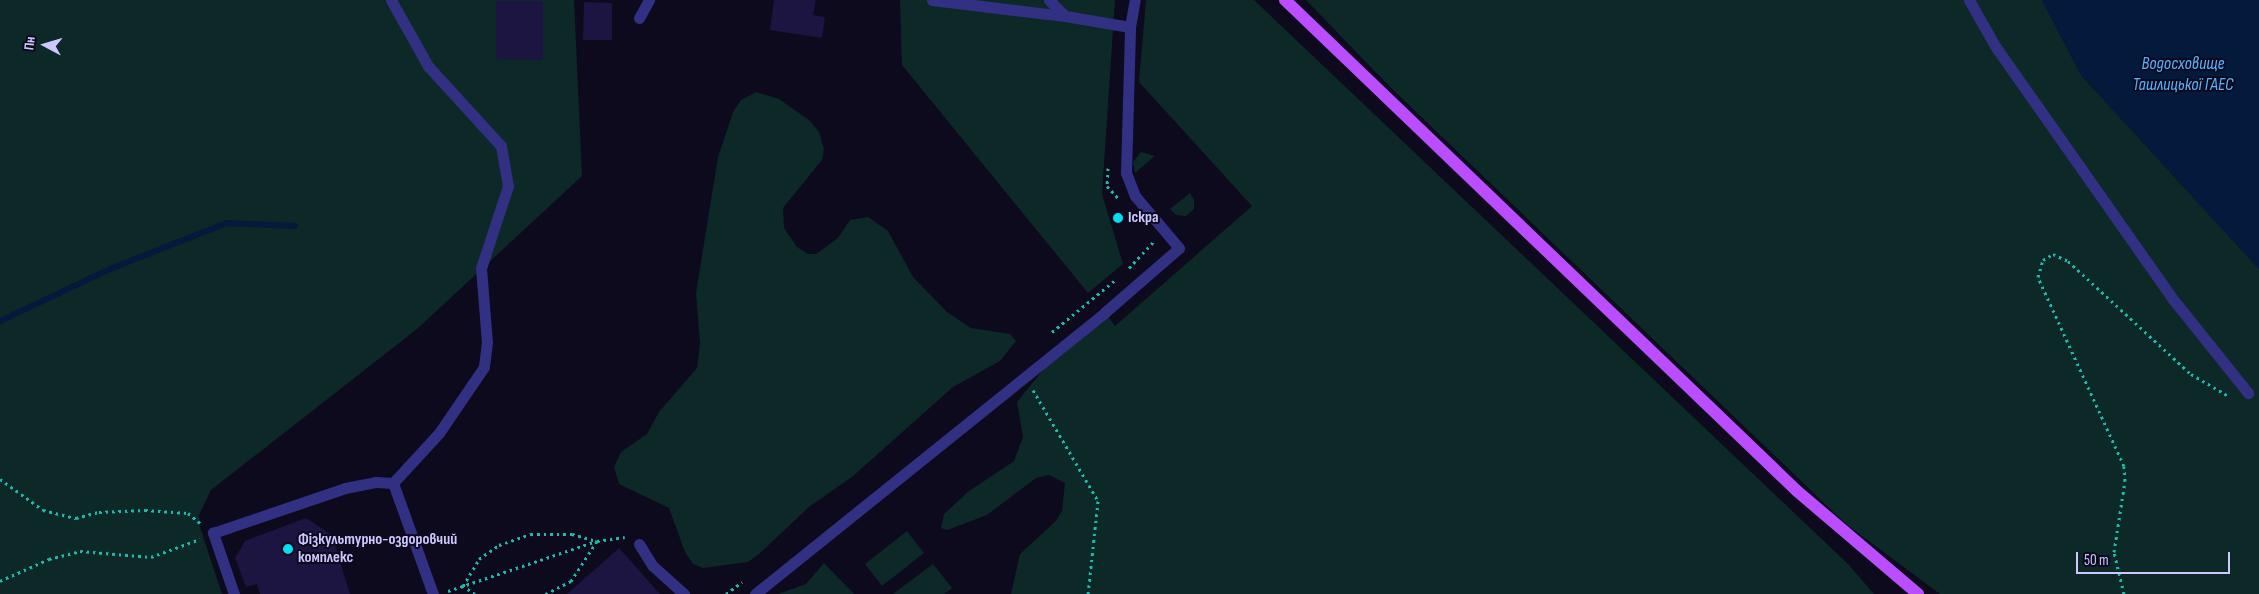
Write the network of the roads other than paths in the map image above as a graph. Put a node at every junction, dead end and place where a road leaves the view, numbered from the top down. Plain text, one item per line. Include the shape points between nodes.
1 (391, 0) edge
2 (649, 0) edge
3 (932, 0) edge
4 (1049, 0) edge
5 (1135, 0) edge
6 (1285, 0) edge
7 (1969, 0) edge
8 (1065, 16) junction
9 (639, 18) dead end
10 (1130, 27) junction
11 (2248, 393) road end
12 (393, 483) junction
13 (639, 544) road end
14 (234, 594) edge
15 (433, 594) edge
16 (684, 594) edge
17 (755, 594) edge
18 (1918, 594) edge

1 - 12 lane via 428,66 501,146 508,186 481,268 487,342 484,366 439,433
2 - 9 lane
3 - 8 lane
4 - 8 lane
5 - 10 lane
6 - 18 main road via 1797,491
7 - 11 lane via 1995,46 2172,298
8 - 10 lane
10 - 17 lane via 1126,173 1135,196 1179,248 1025,377
12 - 14 lane via 345,488 213,533
12 - 15 lane
13 - 16 lane via 654,566

